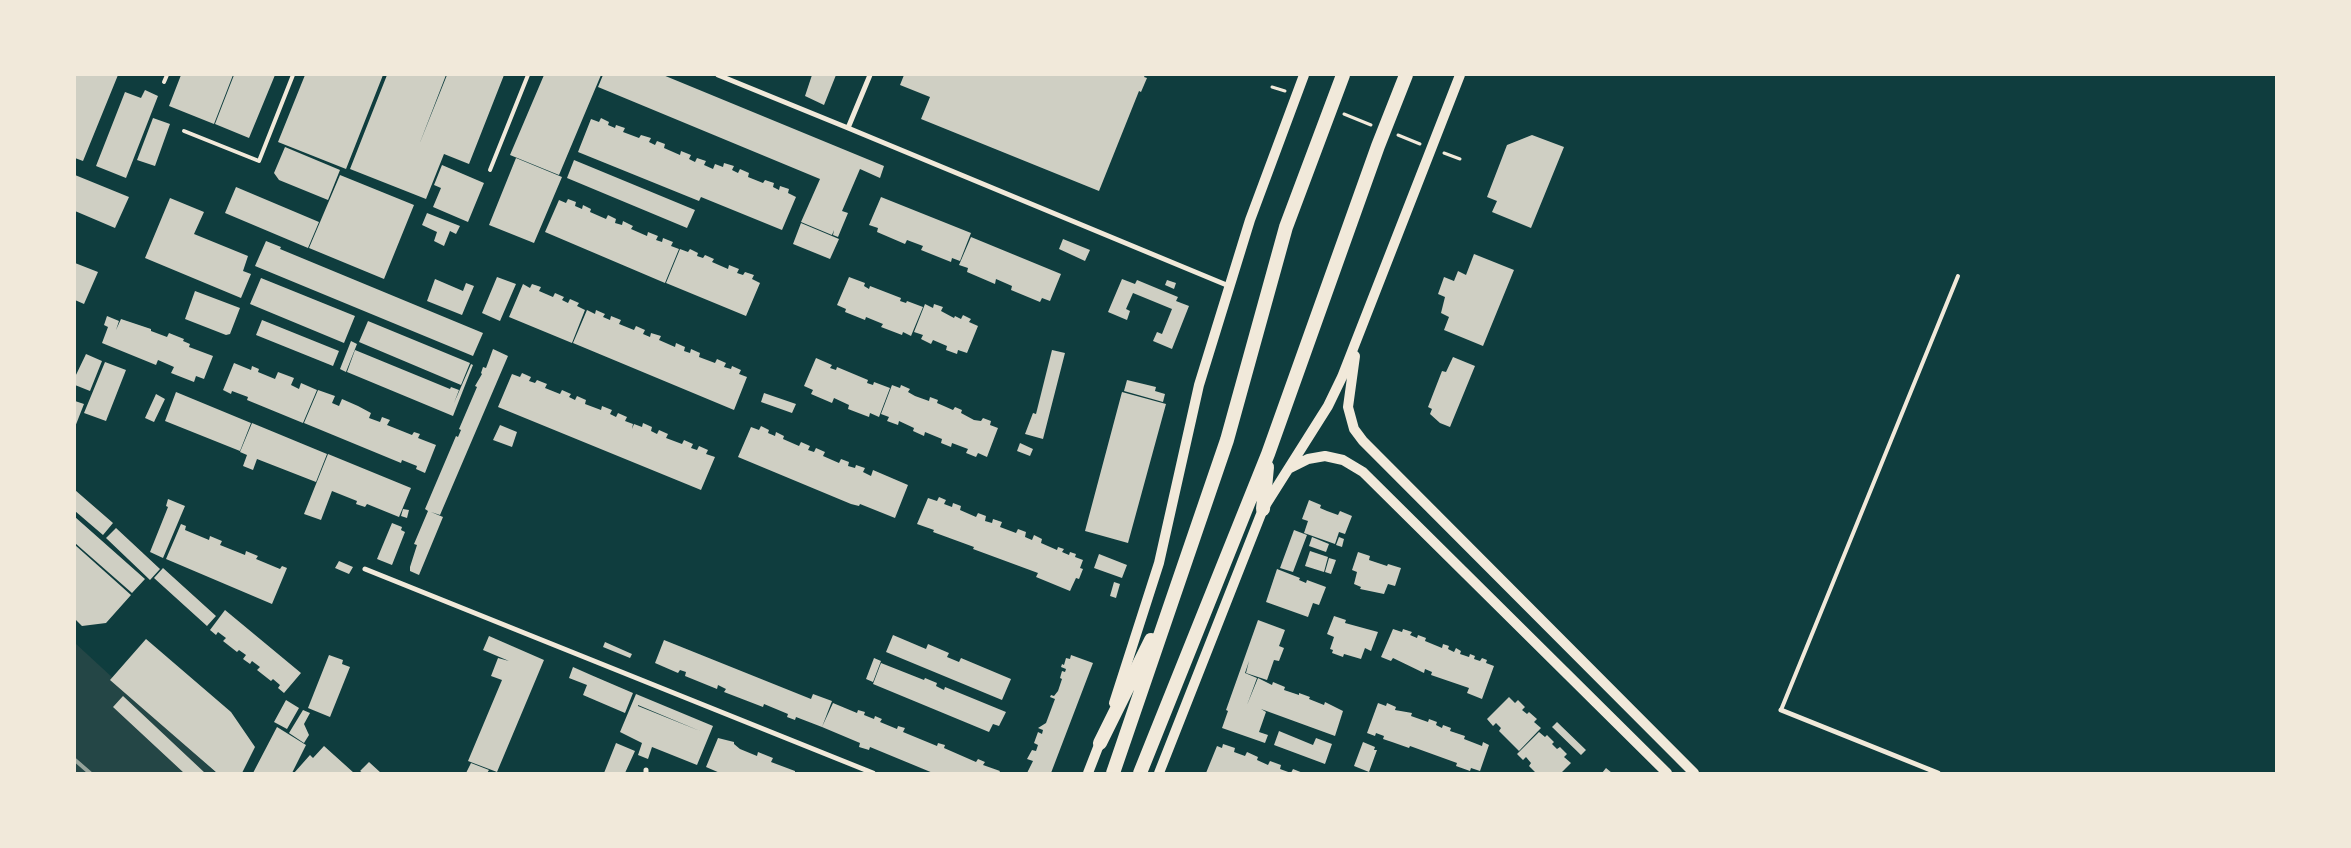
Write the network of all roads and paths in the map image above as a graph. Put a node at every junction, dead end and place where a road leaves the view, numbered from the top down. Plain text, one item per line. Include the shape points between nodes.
1 (167, 75) edge
2 (293, 75) edge
3 (528, 75) edge
4 (718, 75) edge
5 (870, 75) edge
6 (1304, 75) edge
7 (1343, 75) edge
8 (1406, 75) edge
9 (1460, 75) edge
10 (164, 82) dead end
11 (1272, 87) dead end
12 (1290, 94) dead end
13 (1335, 111) dead end
14 (848, 128) junction
15 (1380, 128) dead end
16 (184, 131) dead end
17 (1388, 132) dead end
18 (1424, 146) dead end
19 (1442, 152) dead end
20 (1460, 159) dead end
21 (490, 170) dead end
22 (1958, 276) dead end
23 (1230, 286) junction
24 (1356, 340) junction
25 (1268, 454) junction
26 (1289, 468) junction
27 (1263, 509) junction
28 (365, 569) dead end
29 (1175, 590) junction
30 (1781, 710) joint
31 (1100, 743) junction
32 (873, 773) edge
33 (1088, 773) edge
34 (1113, 773) edge
35 (1140, 773) edge
36 (1159, 773) edge
37 (1667, 773) edge
38 (1694, 773) edge
39 (1938, 773) edge

1 - 10 lane
2 - 16 lane via 259,161
3 - 21 lane
4 - 14 street
5 - 14 street
6 - 23 main road via 1250,220
7 - 29 highway via 1286,228 1227,440
8 - 25 highway
9 - 24 main road
11 - 12 path
13 - 15 path
14 - 23 street
17 - 18 path
19 - 20 path
22 - 30 lane
23 - 31 main road via 1199,385 1159,564
24 - 26 main road via 1328,406
24 - 38 main road via 1348,407 1354,429 1363,441
25 - 27 highway
25 - 35 highway
26 - 27 main road
26 - 37 main road via 1308,459 1325,456 1343,460 1363,472
27 - 36 main road
28 - 32 street
29 - 31 highway
29 - 34 highway
30 - 39 street
31 - 33 main road

